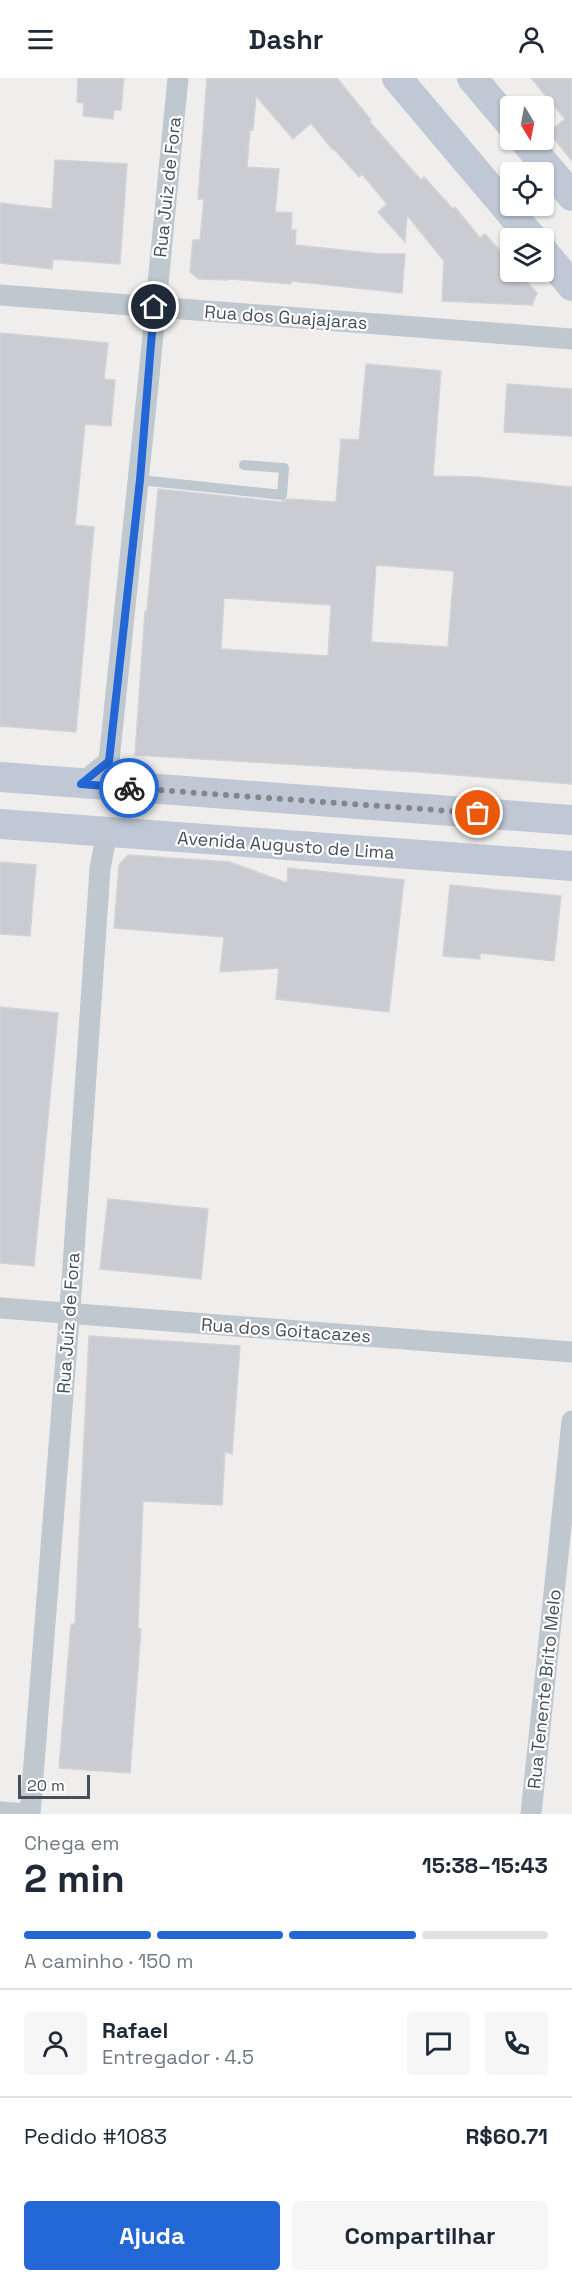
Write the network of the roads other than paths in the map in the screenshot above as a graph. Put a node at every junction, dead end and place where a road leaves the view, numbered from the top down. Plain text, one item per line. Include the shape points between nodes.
1 (178, 78) edge
2 (396, 78) edge
3 (472, 78) edge
4 (500, 111) edge
5 (533, 150) edge
6 (572, 196) edge
7 (524, 228) edge
8 (554, 264) edge
9 (572, 286) edge
10 (0, 295) edge
11 (154, 307) junction
12 (572, 339) edge
13 (244, 465) dead end
14 (140, 480) junction
15 (0, 777) edge
16 (81, 784) junction
17 (572, 820) edge
18 (0, 824) edge
19 (107, 832) junction
20 (572, 866) edge
21 (0, 1308) edge
22 (68, 1313) junction
23 (572, 1352) edge
24 (572, 1422) edge
25 (0, 1812) edge
26 (29, 1814) edge
27 (531, 1814) edge

1 - 11 street, Rua Juiz de Fora
2 - 7 main road
3 - 4 main road
5 - 6 main road
8 - 9 main road
10 - 11 street, Rua dos Guajajaras
11 - 12 street, Rua dos Guajajaras
11 - 14 street, Rua Juiz de Fora
13 - 14 lane via 284,468 282,495
14 - 16 street, Rua Juiz de Fora via 109,761
15 - 16 main road
16 - 17 main road
18 - 19 main road, Avenida Augusto de Lima
19 - 20 main road, Avenida Augusto de Lima
19 - 22 street, Rua Juiz de Fora via 100,869
21 - 22 street, Rua dos Goitacazes
22 - 23 street, Rua dos Goitacazes
22 - 26 street, Rua Juiz de Fora
24 - 27 street, Rua Tenente Brito Melo
25 - 26 street

